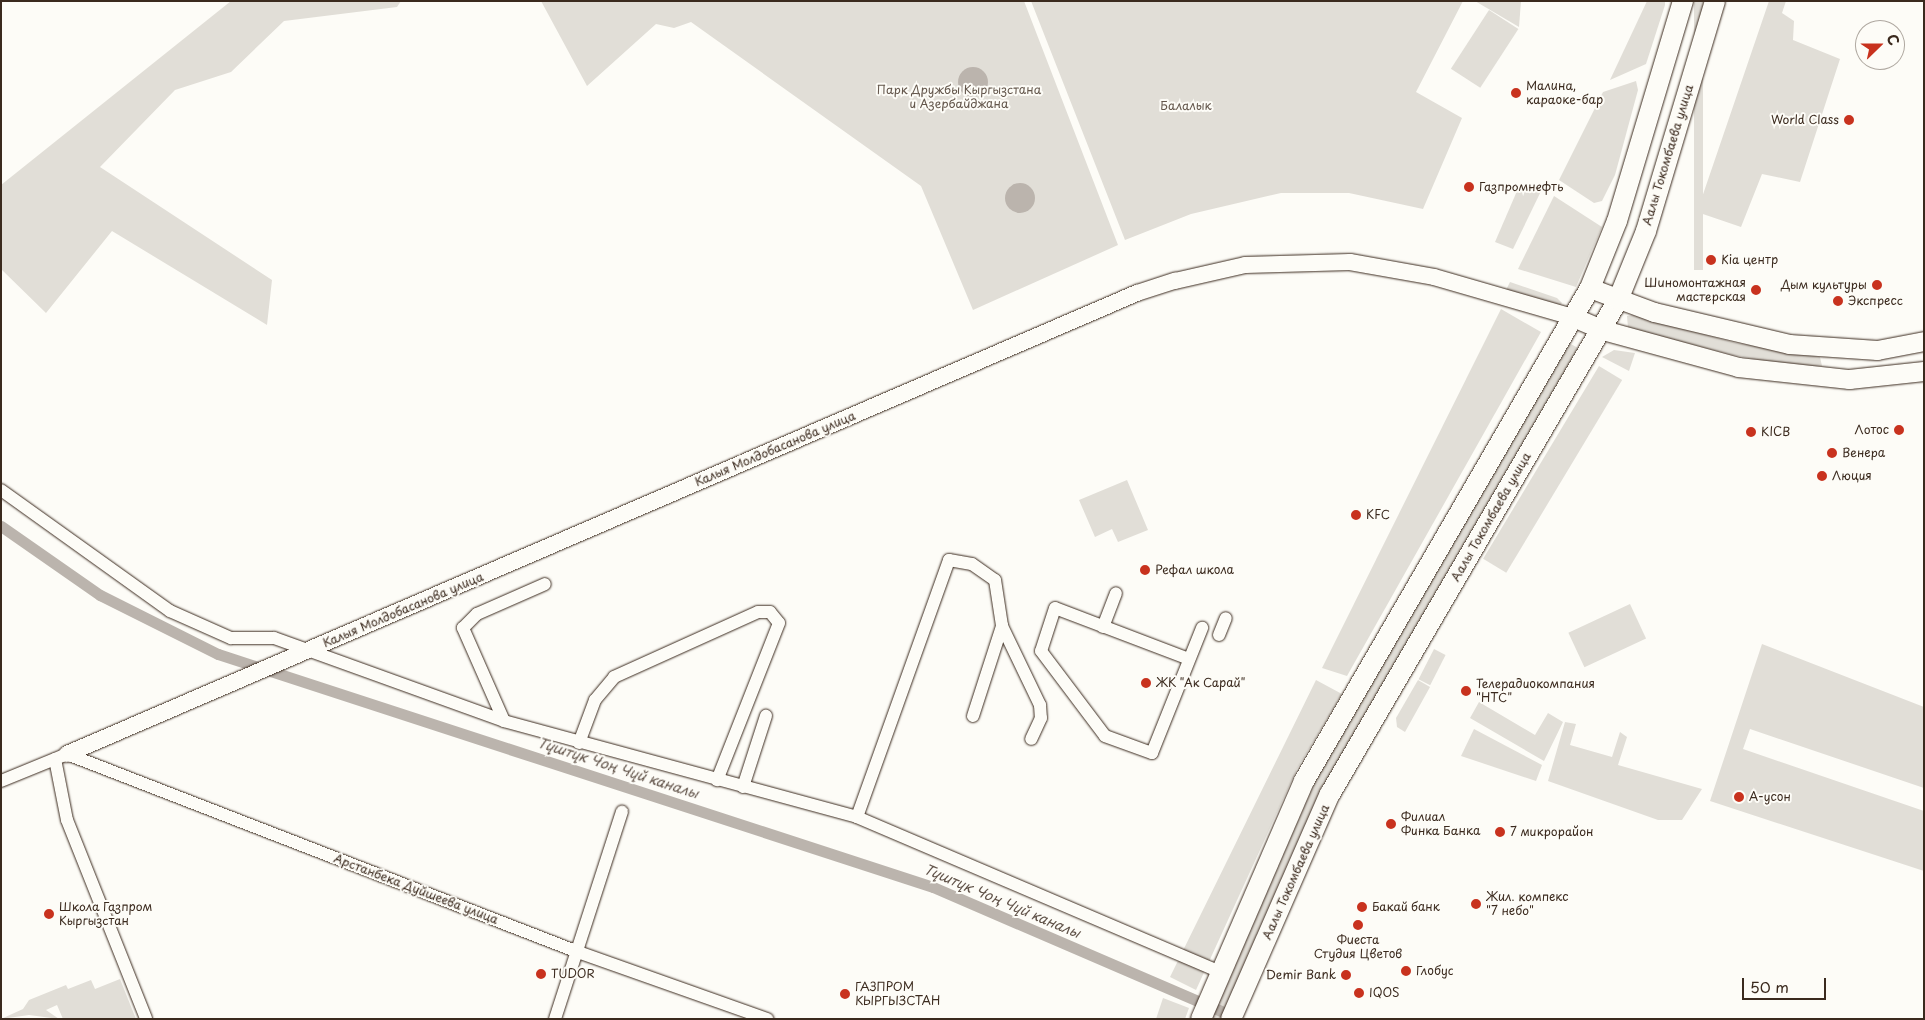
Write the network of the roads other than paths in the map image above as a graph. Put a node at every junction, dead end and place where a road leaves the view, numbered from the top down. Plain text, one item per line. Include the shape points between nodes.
1 (1683, 1) edge
2 (1715, 1) edge
3 (1590, 288) junction
4 (1618, 300) junction
5 (1573, 317) junction
6 (1603, 330) junction
7 (1924, 341) edge
8 (1832, 350) junction
9 (1924, 371) edge
10 (1831, 378) junction
11 (1, 490) edge
12 (545, 584) dead end
13 (1116, 593) dead end
14 (1226, 618) dead end
15 (1002, 626) junction
16 (1103, 627) junction
17 (1202, 628) dead end
18 (1219, 634) dead end
19 (307, 651) junction
20 (1189, 659) junction
21 (766, 716) dead end
22 (973, 716) dead end
23 (504, 721) junction
24 (1031, 739) dead end
25 (579, 743) junction
26 (61, 756) junction
27 (716, 780) junction
28 (1, 781) edge
29 (743, 787) junction
30 (622, 812) dead end
31 (857, 817) junction
32 (578, 952) junction
33 (1218, 978) junction
34 (760, 1018) edge
35 (146, 1019) edge
36 (555, 1019) edge
37 (1201, 1019) edge
38 (1231, 1019) edge

1 - 3 main road via 1617,221
2 - 4 main road, Аалы Токомбаева улица via 1643,240
3 - 4 main road
3 - 5 main road
4 - 6 main road, Аалы Токомбаева улица
4 - 8 main road via 1747,336
5 - 6 main road
5 - 19 street, Калыя Молдобасанова улица via 1377,265 1277,262 1209,272 1137,293
5 - 33 main road via 1304,781
6 - 10 main road via 1738,366
6 - 38 main road, Аалы Токомбаева улица via 1330,794
7 - 8 main road via 1877,350
8 - 10 main road
9 - 10 main road via 1875,379
11 - 19 street via 38,521 178,615 231,638 274,638
12 - 23 street via 477,614 463,628
13 - 16 street
14 - 18 street
15 - 22 street
15 - 24 street via 1040,705 1041,718
15 - 31 street via 990,573 960,559 949,560
16 - 20 street
16 - 20 street via 1055,608 1041,650 1105,736 1152,753
17 - 20 street
19 - 23 street
19 - 26 street, Калыя Молдобасанова улица
21 - 29 street
23 - 25 street
25 - 27 street
25 - 27 street via 595,700 614,677 758,612 770,612 779,623
26 - 28 street, Калыя Молдобасанова улица
26 - 32 street, Арстанбека Дуйшеева улица
26 - 35 street via 67,820
27 - 29 street
29 - 31 street
30 - 32 street
31 - 33 street
32 - 34 street, Арстанбека Дуйшеева улица
32 - 36 street
33 - 37 main road

